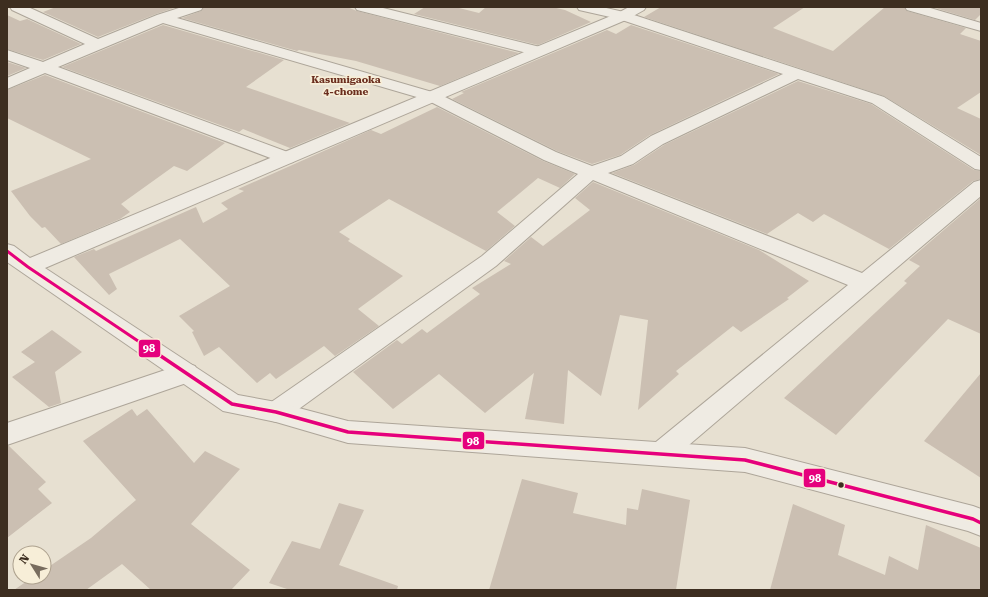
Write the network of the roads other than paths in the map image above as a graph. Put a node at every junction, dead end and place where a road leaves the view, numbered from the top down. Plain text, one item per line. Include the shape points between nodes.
1 (17, 7) edge
2 (196, 7) edge
3 (362, 7) edge
4 (584, 7) edge
5 (639, 7) edge
6 (912, 7) edge
7 (623, 16) junction
8 (162, 18) junction
9 (981, 27) edge
10 (97, 44) junction
11 (540, 51) junction
12 (7, 55) edge
13 (45, 68) junction
14 (796, 73) junction
15 (7, 84) edge
16 (433, 97) junction
17 (287, 158) junction
18 (981, 165) edge
19 (590, 173) junction
20 (981, 186) edge
21 (7, 251) edge
22 (28, 267) junction
23 (865, 283) junction
24 (186, 373) junction
25 (276, 412) junction
26 (7, 434) edge
27 (660, 454) junction
28 (981, 523) edge

1 - 10 street
2 - 8 street
3 - 11 street
4 - 7 street
5 - 7 street
6 - 9 street
7 - 11 street
7 - 14 street
8 - 10 street
8 - 16 street
10 - 13 street
11 - 16 street
12 - 13 street
13 - 15 street
13 - 17 street
14 - 18 street via 878,100
14 - 19 street via 657,140 627,160
16 - 17 street
16 - 19 street via 550,156
17 - 22 street
19 - 23 street
19 - 25 street via 489,261
20 - 23 street
21 - 22 street
22 - 24 street
23 - 27 street
24 - 25 street via 232,404
24 - 26 street
25 - 27 street via 348,432
27 - 28 street via 745,460

